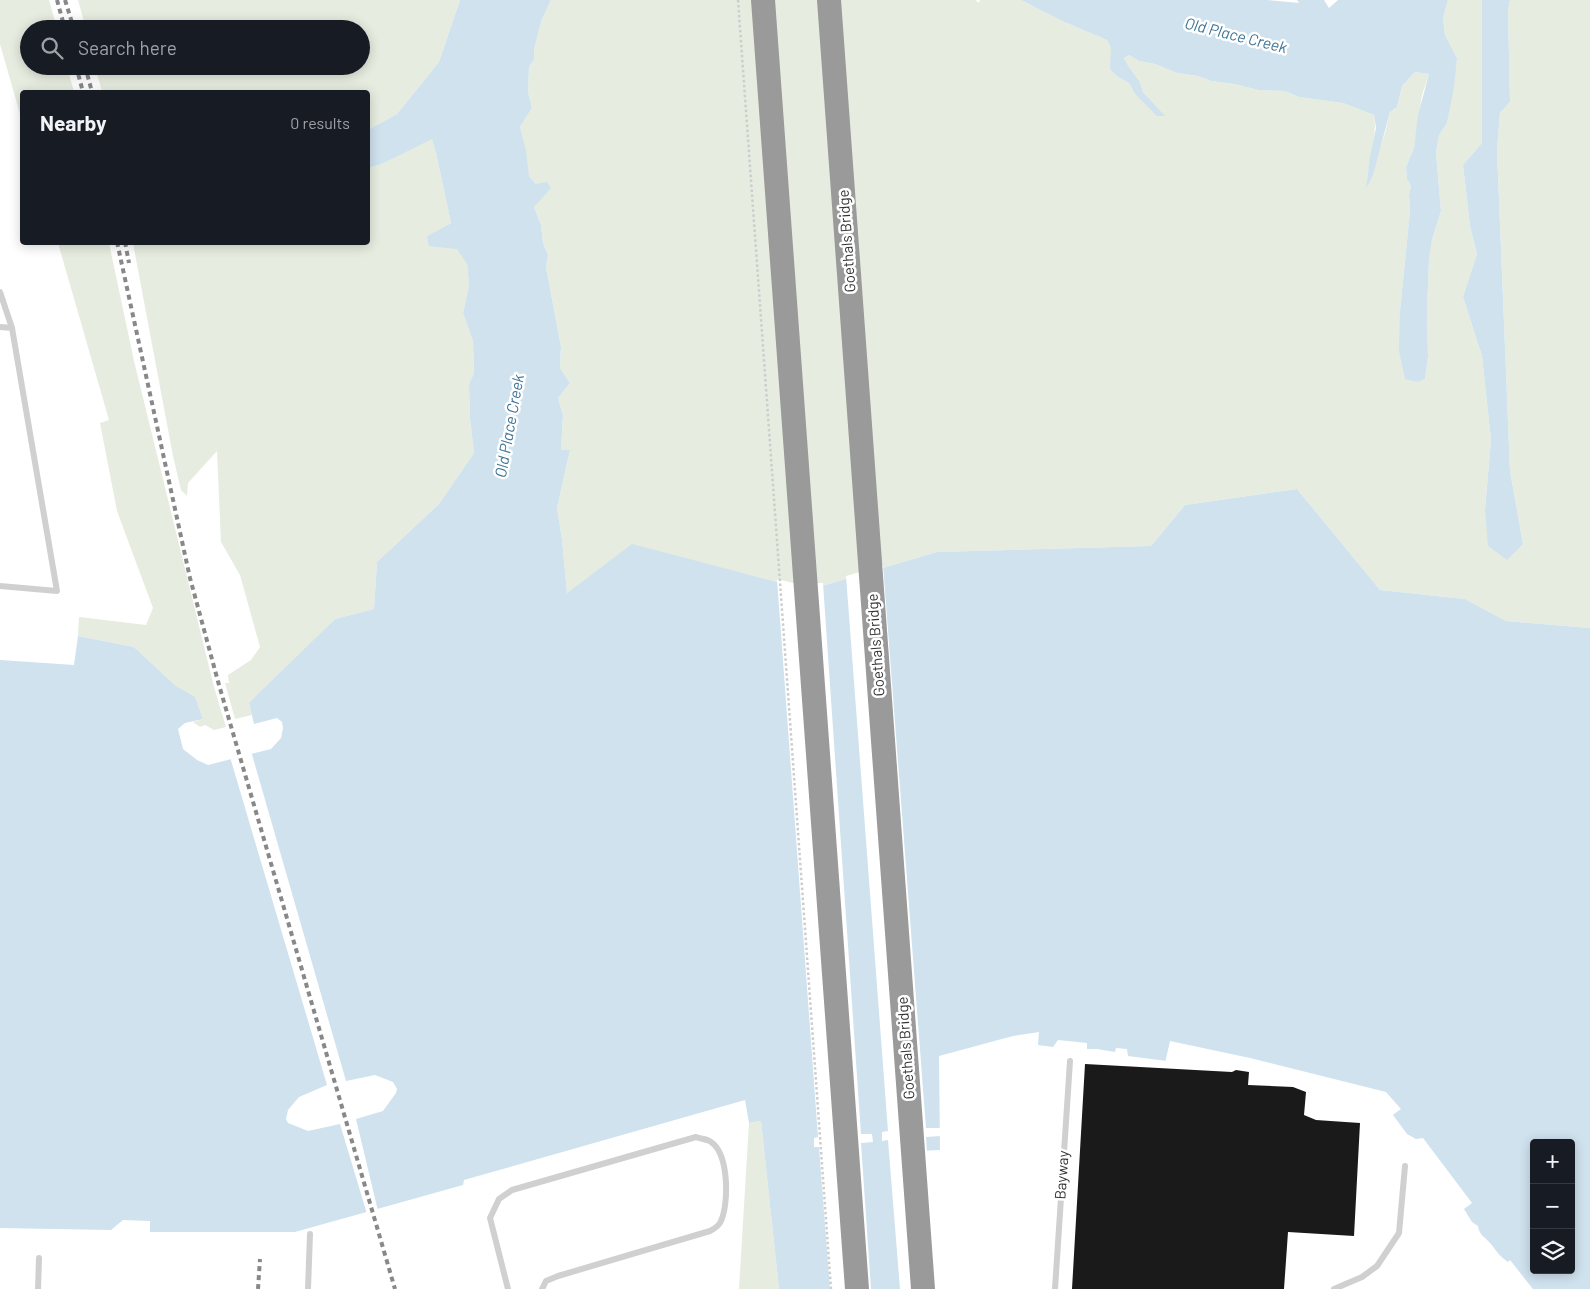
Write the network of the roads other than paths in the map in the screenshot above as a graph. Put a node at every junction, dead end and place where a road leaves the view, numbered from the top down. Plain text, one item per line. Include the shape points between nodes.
1 (763, 0) edge
2 (830, 0) edge
3 (0, 292) edge
4 (0, 327) edge
5 (12, 328) junction
6 (0, 586) edge
7 (1070, 1061) dead end
8 (1405, 1166) dead end
9 (310, 1234) dead end
10 (39, 1258) dead end
11 (38, 1289) edge
12 (308, 1289) edge
13 (508, 1289) edge
14 (542, 1289) edge
15 (857, 1289) edge
16 (923, 1289) edge
17 (1054, 1289) edge
18 (1334, 1289) edge

1 - 15 highway
2 - 16 highway, Goethals Bridge
3 - 5 lane
4 - 5 lane
5 - 6 lane via 57,591
7 - 17 lane, Bayway
8 - 18 lane via 1399,1233 1377,1266
9 - 12 lane
10 - 11 lane
13 - 14 lane via 490,1218 499,1199 512,1190 696,1137 711,1142 718,1149 725,1172 726,1196 721,1221 716,1228 558,1276 546,1281

